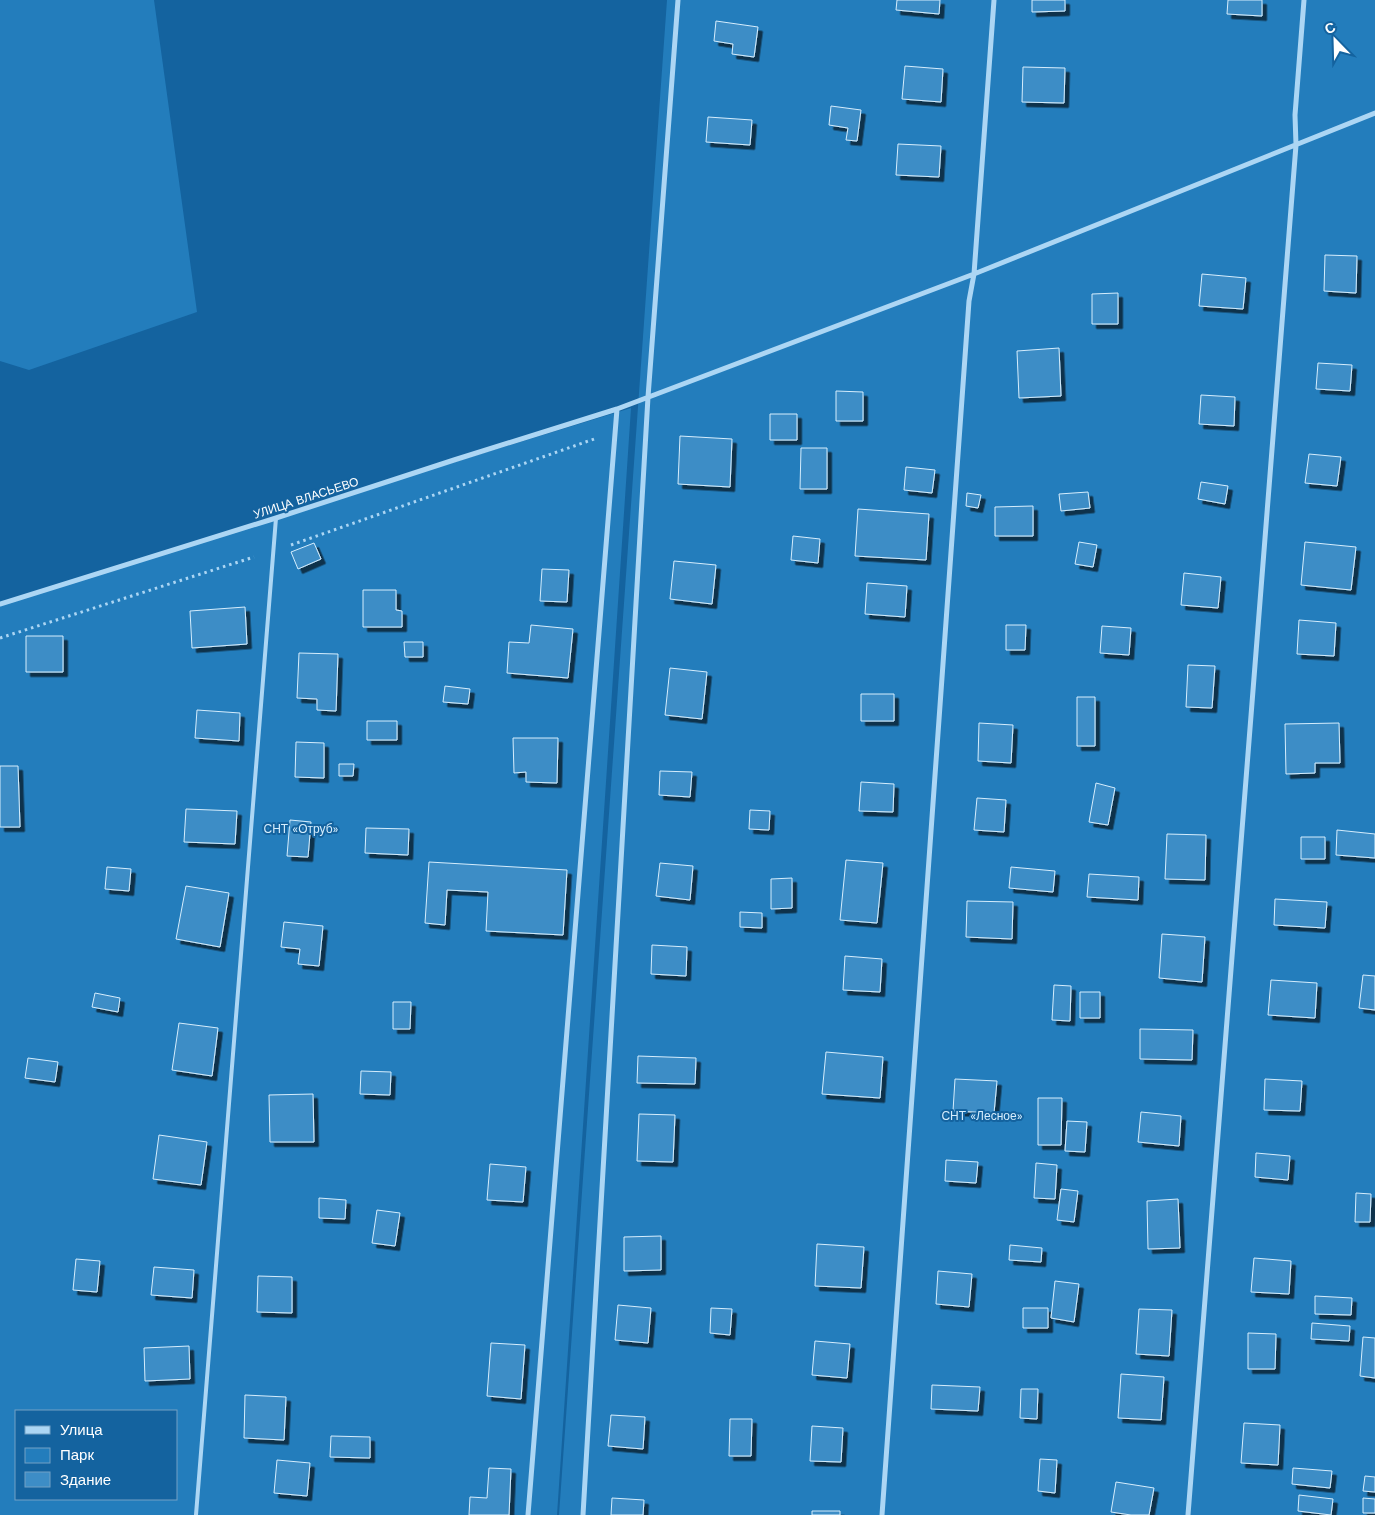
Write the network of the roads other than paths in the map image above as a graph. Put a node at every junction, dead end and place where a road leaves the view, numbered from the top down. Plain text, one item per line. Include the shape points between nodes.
1 (678, 0) edge
2 (994, 0) edge
3 (1304, 0) edge
4 (1375, 113) edge
5 (1296, 145) junction
6 (974, 274) junction
7 (648, 397) junction
8 (617, 409) junction
9 (276, 518) junction
10 (0, 604) edge
11 (196, 1515) edge
12 (528, 1515) edge
13 (583, 1515) edge
14 (882, 1515) edge
15 (1188, 1515) edge

1 - 7 street
2 - 6 street
3 - 5 street via 1295,115
4 - 5 street, УЛИЦА ВЛАСЬЕВО
5 - 6 street, УЛИЦА ВЛАСЬЕВО
5 - 15 street
6 - 7 street, УЛИЦА ВЛАСЬЕВО
6 - 14 street via 968,321
7 - 8 street, УЛИЦА ВЛАСЬЕВО
7 - 13 street
8 - 9 street, УЛИЦА ВЛАСЬЕВО
8 - 12 street
9 - 10 street, УЛИЦА ВЛАСЬЕВО
9 - 11 lane

